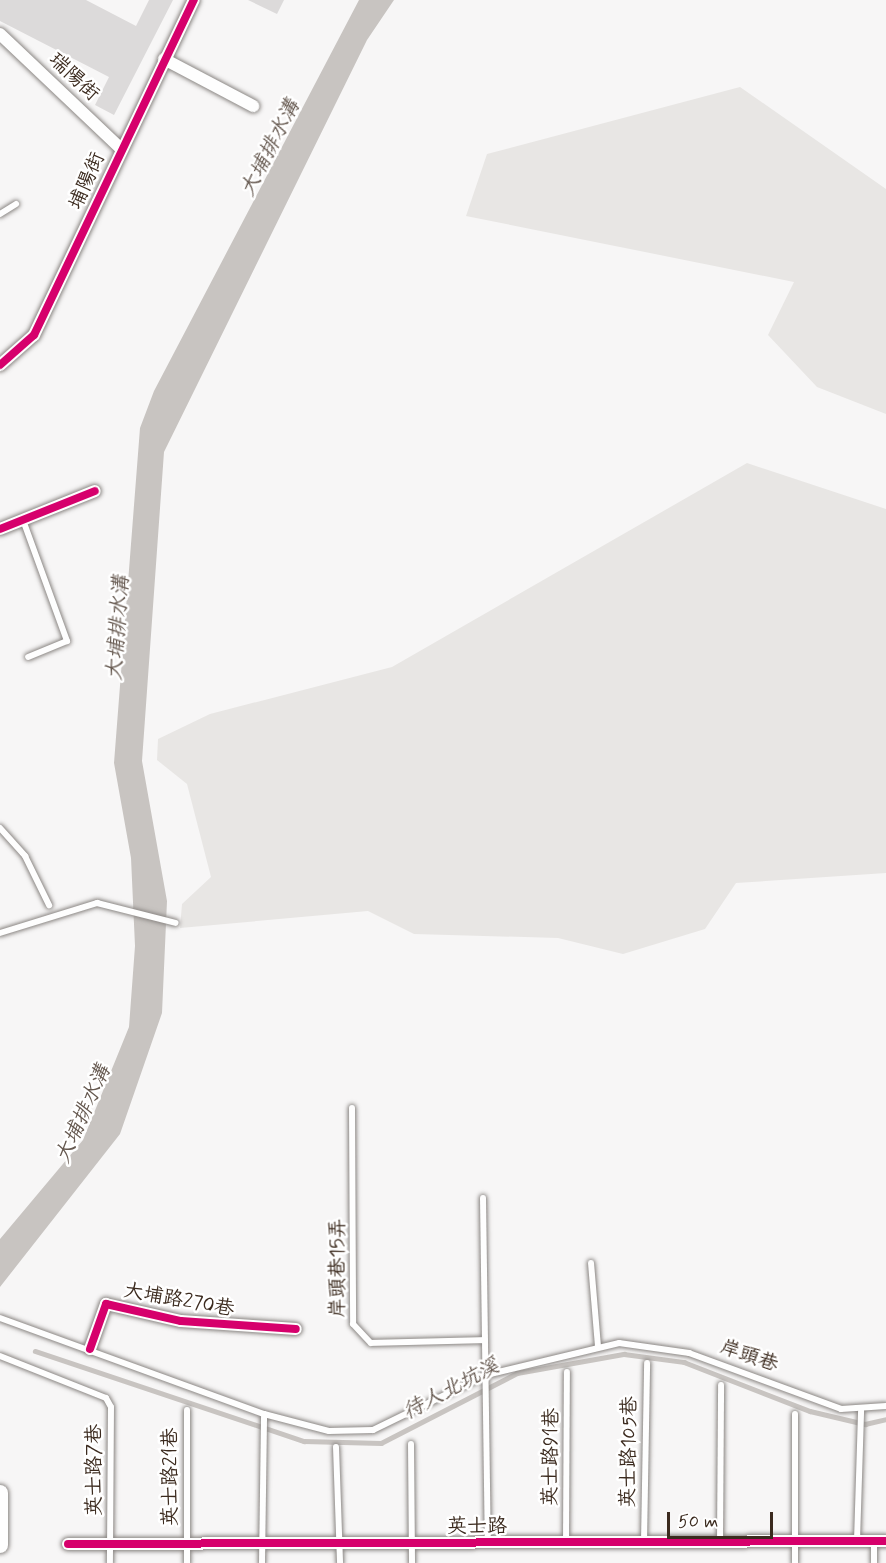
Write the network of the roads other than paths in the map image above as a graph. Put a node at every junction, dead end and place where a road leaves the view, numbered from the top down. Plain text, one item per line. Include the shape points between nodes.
1 (194, 0) edge
2 (0, 34) edge
3 (164, 59) junction
4 (253, 106) dead end
5 (120, 148) junction
6 (16, 204) dead end
7 (0, 214) edge
8 (2, 360) edge
9 (95, 491) dead end
10 (23, 520) junction
11 (0, 529) edge
12 (28, 657) dead end
13 (0, 828) edge
14 (49, 905) dead end
15 (176, 923) dead end
16 (0, 933) edge
17 (352, 1108) dead end
18 (483, 1198) dead end
19 (591, 1263) dead end
20 (0, 1318) edge
21 (296, 1329) dead end
22 (485, 1340) junction
23 (598, 1347) junction
24 (90, 1349) junction
25 (0, 1356) edge
26 (646, 1363) dead end
27 (567, 1372) dead end
28 (486, 1375) junction
29 (721, 1385) dead end
30 (886, 1406) edge
31 (187, 1410) dead end
32 (861, 1411) junction
33 (264, 1414) junction
34 (795, 1414) dead end
35 (411, 1444) dead end
36 (336, 1447) dead end
37 (0, 1493) edge
38 (795, 1541) junction
39 (857, 1541) junction
40 (880, 1541) edge
41 (566, 1542) junction
42 (644, 1542) junction
43 (720, 1542) junction
44 (262, 1543) junction
45 (336, 1543) junction
46 (411, 1543) junction
47 (488, 1543) junction
48 (68, 1544) dead end
49 (110, 1544) junction
50 (187, 1544) junction
51 (0, 1545) edge
52 (110, 1563) edge
53 (187, 1563) edge
54 (262, 1563) edge
55 (340, 1563) edge
56 (412, 1563) edge
57 (795, 1563) edge
58 (874, 1563) edge

1 - 3 street, 埔陽街
2 - 5 street, 瑞陽街
3 - 4 street
3 - 5 street, 埔陽街
5 - 8 street, 埔陽街 via 34,335
6 - 7 lane
9 - 10 street
10 - 11 street
10 - 12 lane via 67,641
13 - 14 lane via 25,856
15 - 16 lane via 97,903
17 - 22 lane, 岸頭巷15弄 via 353,1324 371,1343
18 - 22 lane
19 - 23 lane
20 - 24 lane
21 - 24 street, 大埔路270巷 via 181,1321 106,1304
22 - 28 lane
23 - 28 lane
23 - 32 lane, 岸頭巷 via 661,1346 841,1409
24 - 33 lane
25 - 49 lane, 英士路7巷 via 106,1398 111,1407
26 - 42 lane, 英士路105巷
27 - 41 lane, 英士路91巷
28 - 33 lane via 374,1430 329,1431
28 - 47 lane
29 - 43 lane
30 - 32 lane, 岸頭巷
31 - 50 lane, 英士路21巷
32 - 39 lane
33 - 44 lane
34 - 38 lane
35 - 46 lane
36 - 45 lane
37 - 51 main road
38 - 39 street, 英士路
38 - 43 street, 英士路
38 - 57 lane
39 - 40 street, 英士路
40 - 58 lane
41 - 42 street, 英士路
41 - 47 street, 英士路
42 - 43 street, 英士路
44 - 45 street, 英士路
44 - 50 street, 英士路
44 - 54 lane
45 - 46 street, 英士路
45 - 55 lane
46 - 47 street, 英士路
46 - 56 lane
48 - 49 street, 英士路
49 - 50 street, 英士路
49 - 52 lane, 英士路7巷
50 - 53 lane, 英士路21巷

